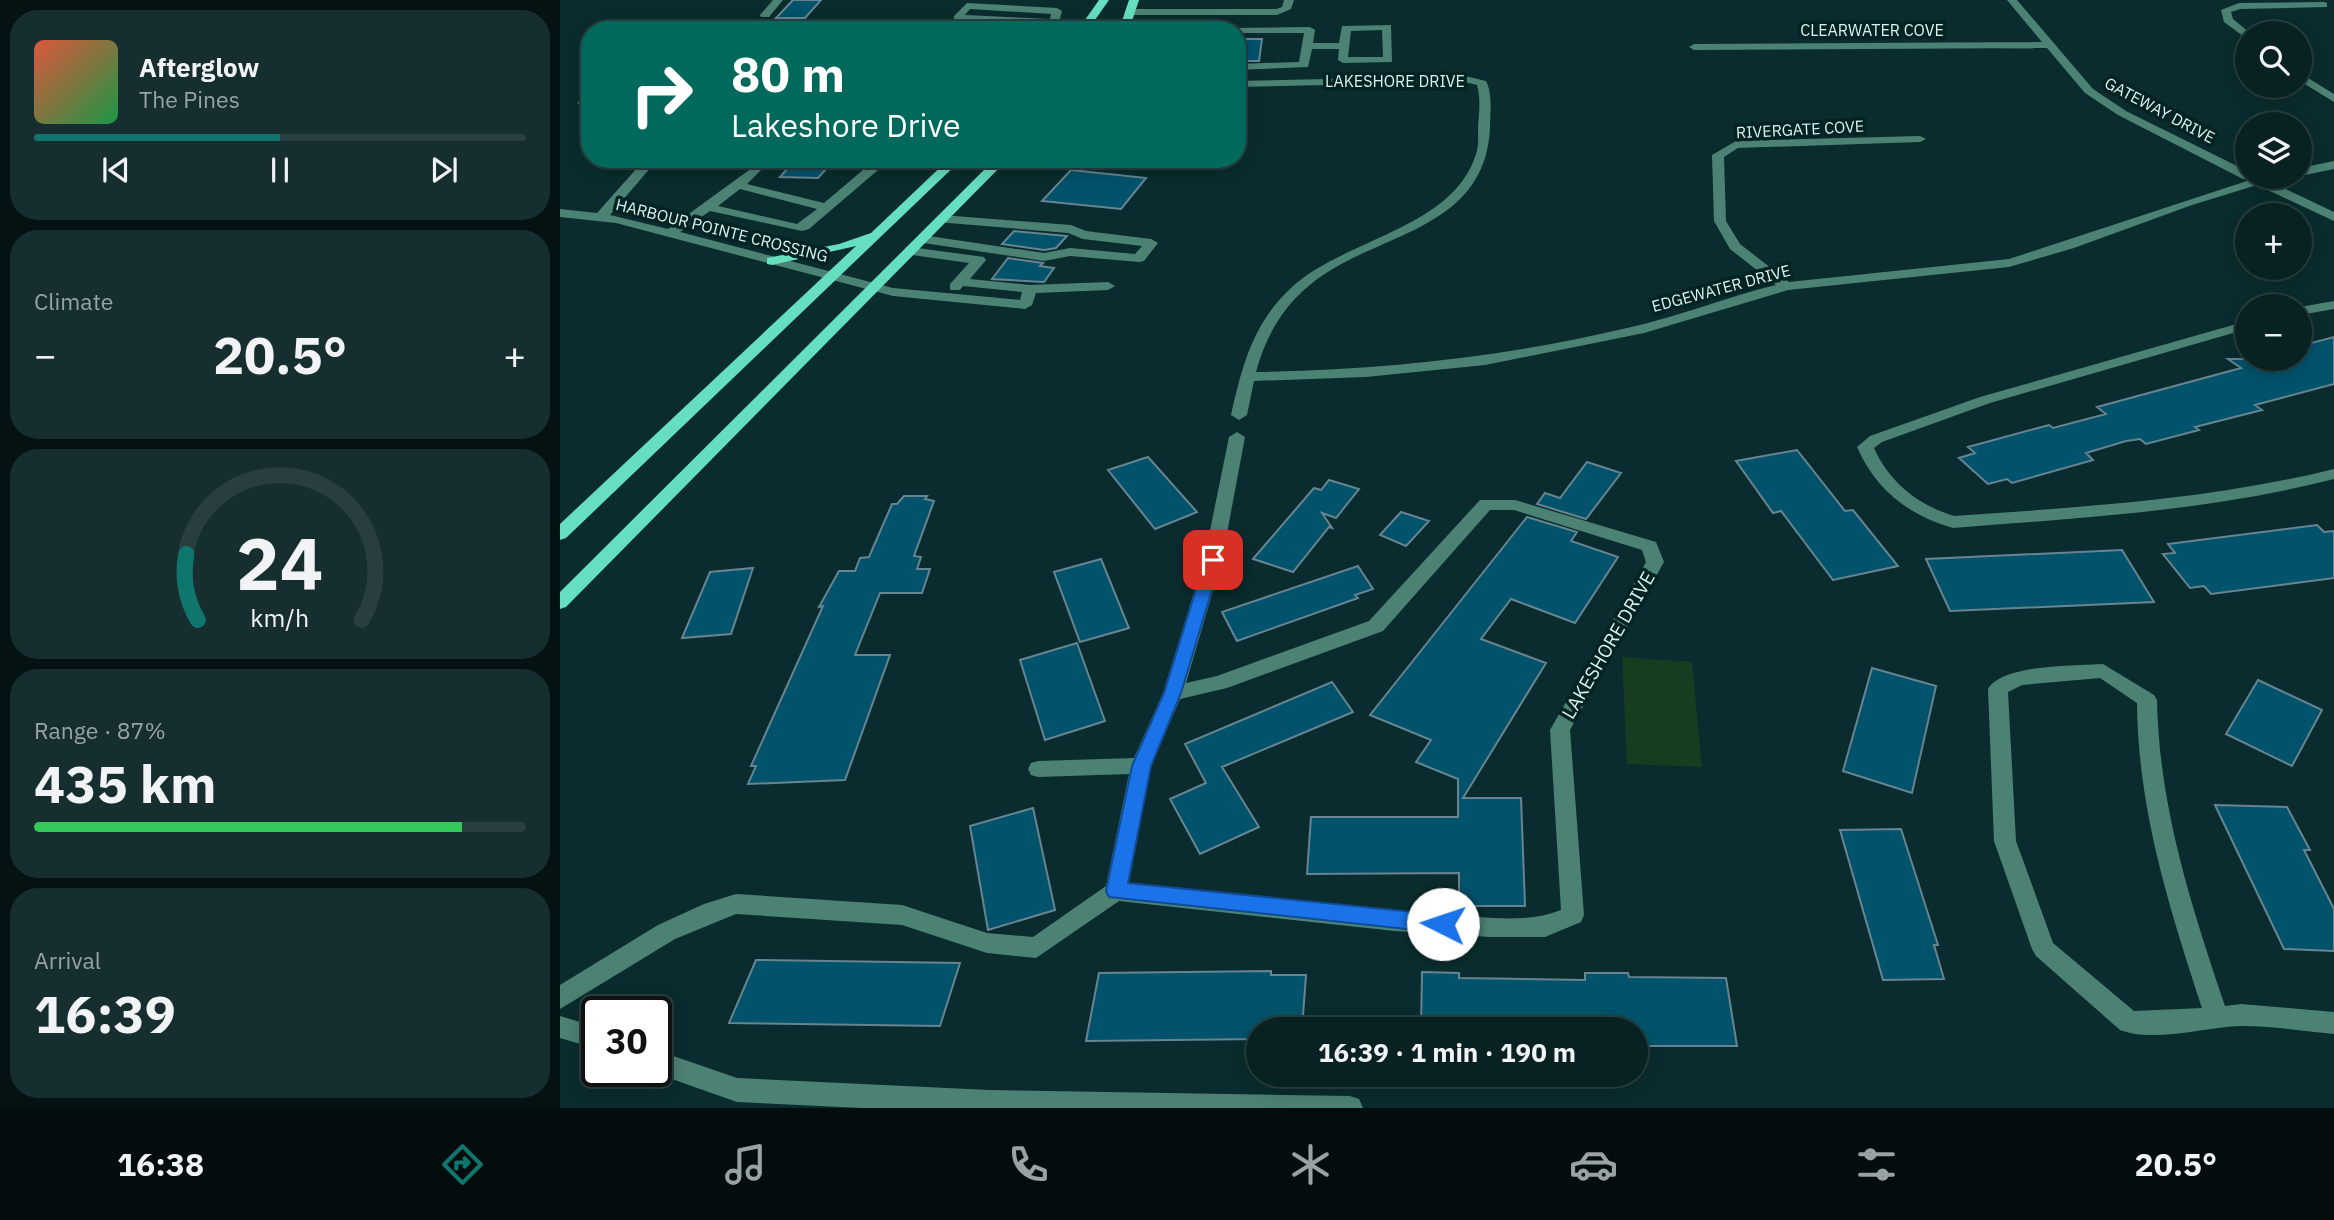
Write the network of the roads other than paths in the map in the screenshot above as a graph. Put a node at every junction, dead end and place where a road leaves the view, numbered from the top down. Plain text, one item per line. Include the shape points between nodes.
1 (778, 0) edge
2 (1104, 0) edge
3 (1134, 0) edge
4 (1186, 0) edge
5 (1194, 0) edge
6 (1289, 0) edge
7 (2012, 0) edge
8 (2324, 5) dead end
9 (1129, 12) junction
10 (1156, 12) junction
11 (1191, 12) junction
12 (765, 15) dead end
13 (956, 21) edge
14 (1010, 21) edge
15 (1089, 21) edge
16 (1126, 21) edge
17 (2235, 26) edge
18 (1246, 30) edge
19 (2050, 45) junction
20 (1307, 46) junction
21 (1344, 46) junction
22 (1694, 47) dead end
23 (1246, 67) edge
24 (1246, 84) edge
25 (2312, 84) edge
26 (2334, 99) edge
27 (1920, 139) dead end
28 (2334, 165) edge
29 (644, 168) edge
30 (872, 168) edge
31 (934, 168) edge
32 (947, 168) edge
33 (993, 168) edge
34 (756, 169) dead end
35 (2235, 170) edge
36 (2312, 170) edge
37 (943, 172) junction
38 (2235, 184) edge
39 (738, 185) junction
40 (2275, 189) edge
41 (708, 207) junction
42 (826, 207) junction
43 (560, 213) edge
44 (2334, 216) edge
45 (600, 218) junction
46 (942, 219) junction
47 (985, 224) junction
48 (887, 225) junction
49 (669, 234) junction
50 (1083, 235) junction
51 (922, 240) junction
52 (963, 246) junction
53 (910, 251) junction
54 (1070, 251) junction
55 (772, 261) junction
56 (833, 277) junction
57 (959, 282) junction
58 (1108, 286) dead end
59 (1786, 286) junction
60 (874, 288) junction
61 (1030, 289) junction
62 (944, 299) junction
63 (2334, 305) edge
64 (2312, 309) edge
65 (2235, 328) edge
66 (1247, 377) junction
67 (1240, 415) dead end
68 (1237, 437) dead end
69 (2334, 474) edge
70 (560, 534) edge
71 (567, 588) edge
72 (560, 603) edge
73 (1172, 693) junction
74 (1142, 766) junction
75 (1038, 769) dead end
76 (1116, 891) junction
77 (560, 999) edge
78 (2217, 1018) junction
79 (2334, 1023) edge
80 (560, 1027) edge
81 (581, 1033) edge
82 (672, 1068) edge
83 (988, 1105) edge
84 (1350, 1108) edge

1 - 12 street
2 - 15 main road
3 - 9 main road
4 - 10 street
5 - 11 street
6 - 11 street via 1286,9 1277,12
7 - 19 street, GATEWAY DRIVE
8 - 17 street via 2239,6 2226,10
9 - 10 street
9 - 16 main road
10 - 11 street
13 - 14 street
18 - 20 street via 1310,30
19 - 22 street, CLEARWATER COVE
19 - 35 street, GATEWAY DRIVE via 2089,91 2122,113
20 - 21 street
20 - 23 street via 1304,65
21 - 21 street via 1343,60 1388,60 1387,27 1346,27
24 - 66 street, LAKESHORE DRIVE via 1465,79 1482,83 1485,101 1483,154 1453,199 1407,228 1321,270 1280,306 1259,336
25 - 26 street
27 - 59 street, RIVERGATE COVE via 1736,145 1718,155 1720,221 1734,246
28 - 36 street
29 - 45 street
30 - 42 street
31 - 37 street
32 - 37 main road
33 - 46 main road
34 - 39 street
37 - 48 main road
38 - 59 street, EDGEWATER DRIVE via 2041,255 1992,267
39 - 41 street
39 - 42 street
40 - 44 street, GATEWAY DRIVE
41 - 42 street via 797,228
41 - 49 street
43 - 45 street, HARBOUR POINTE CROSSING
45 - 49 street, HARBOUR POINTE CROSSING
46 - 47 street
46 - 51 main road
47 - 50 street via 1059,227
47 - 52 street
48 - 55 main road via 843,247
48 - 56 main road
49 - 55 street, HARBOUR POINTE CROSSING
50 - 54 street
50 - 54 street via 1151,243 1139,258
51 - 52 street
51 - 53 main road
52 - 54 street via 1044,257
53 - 57 street via 979,260
53 - 60 main road
55 - 56 street, HARBOUR POINTE CROSSING
56 - 60 street, HARBOUR POINTE CROSSING
56 - 70 main road
57 - 61 street
57 - 62 street
58 - 61 street
59 - 66 street, EDGEWATER DRIVE via 1693,316 1562,347 1367,372
60 - 62 street, HARBOUR POINTE CROSSING
60 - 71 main road
61 - 62 street, HARBOUR POINTE CROSSING via 1025,305
63 - 64 street
65 - 69 street via 1985,400 1875,439 1865,447 1898,494 1927,515 1954,522 2168,505 2277,491
66 - 67 street, LAKESHORE DRIVE
68 - 73 street via 1213,560
71 - 72 main road
73 - 74 street
73 - 76 street, LAKESHORE DRIVE via 1220,683 1376,626 1486,505 1515,505 1650,546 1655,562 1560,730 1573,915 1545,927 1490,928
74 - 75 street
74 - 76 street
76 - 77 street via 1036,948 987,943 902,915 736,904 681,923
78 - 78 street via 2129,1022 2044,949 2006,841 1997,689 2018,678 2103,671 2147,700 2146,746 2157,819
78 - 79 street via 2241,1015
80 - 81 street
82 - 83 street via 737,1090
83 - 84 street

